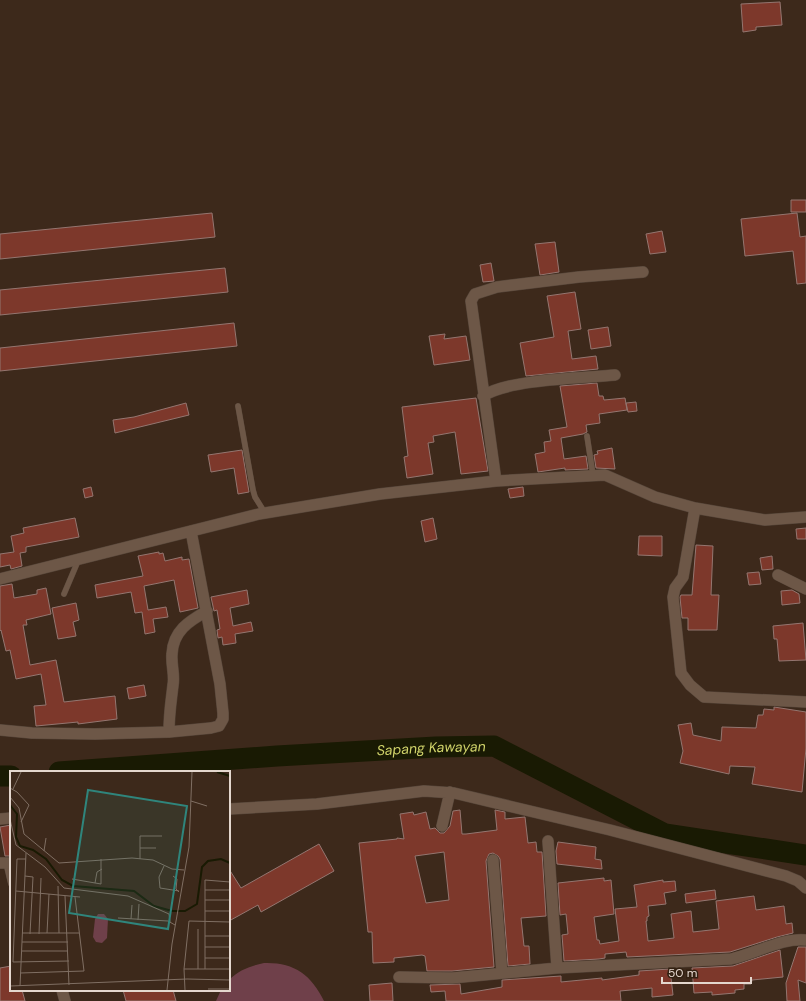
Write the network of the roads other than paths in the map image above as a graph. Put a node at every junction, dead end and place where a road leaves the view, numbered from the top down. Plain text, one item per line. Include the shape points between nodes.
1 (643, 272) dead end
2 (615, 375) dead end
3 (483, 396) junction
4 (238, 406) dead end
5 (587, 436) dead end
6 (593, 475) junction
7 (496, 481) junction
8 (694, 508) junction
9 (265, 513) junction
10 (806, 517) edge
11 (191, 531) junction
12 (78, 561) junction
13 (778, 575) dead end
14 (0, 579) edge
15 (806, 589) edge
16 (64, 594) dead end
17 (207, 611) junction
18 (806, 702) edge
19 (0, 730) edge
20 (169, 732) junction
21 (450, 792) junction
22 (230, 809) edge
23 (442, 826) dead end
24 (548, 841) dead end
25 (493, 860) dead end
26 (6, 863) edge
27 (10, 880) edge
28 (806, 888) edge
29 (806, 940) edge
30 (557, 968) junction
31 (502, 973) junction
32 (399, 977) dead end
33 (62, 991) edge
34 (65, 1001) edge

1 - 3 street via 505,286 475,294 471,301
2 - 3 street via 516,385 492,390
3 - 7 street
4 - 9 lane via 253,490
5 - 6 lane
6 - 7 street
6 - 8 street via 611,477 655,497
7 - 9 street via 424,488
8 - 10 street via 765,520
8 - 18 street via 684,577 675,588 673,597 681,673 704,697
9 - 11 street
11 - 12 street
11 - 17 street
12 - 14 street
12 - 16 lane
13 - 15 street
17 - 20 street via 182,627 175,640 172,654 173,685 169,706
17 - 20 street via 220,684 223,719 218,726 211,728
19 - 20 street via 62,734
21 - 22 street
21 - 23 street
21 - 28 street via 786,876
24 - 30 street
25 - 31 street
26 - 27 lane
29 - 30 street via 785,942 731,959
30 - 31 street
31 - 32 street via 452,978
33 - 34 street

